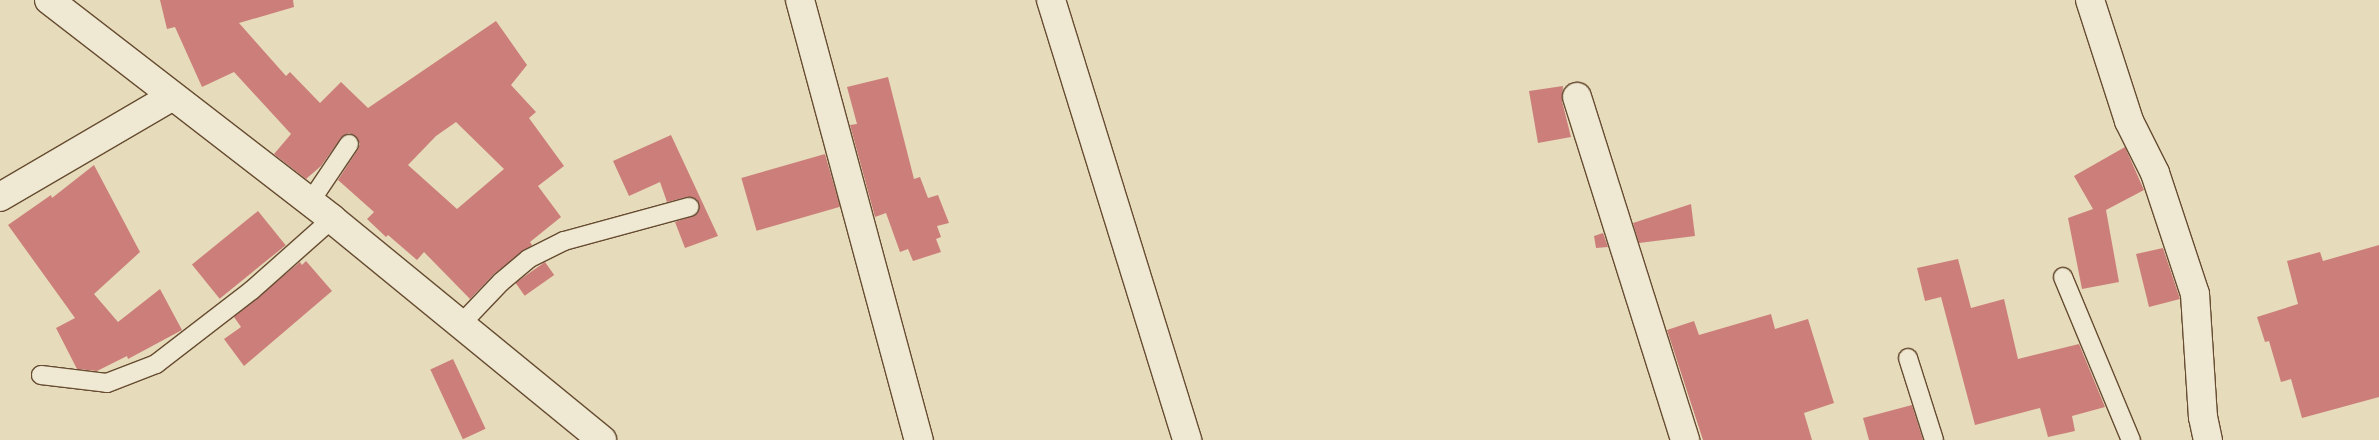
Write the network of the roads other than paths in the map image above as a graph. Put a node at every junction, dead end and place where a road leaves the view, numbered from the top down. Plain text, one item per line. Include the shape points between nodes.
1 (49, 0) edge
2 (800, 0) edge
3 (1051, 0) edge
4 (2090, 0) edge
5 (171, 97) junction
6 (1577, 98) dead end
7 (349, 144) dead end
8 (0, 197) edge
9 (310, 202) junction
10 (689, 207) dead end
11 (332, 219) junction
12 (2064, 277) dead end
13 (462, 324) junction
14 (1908, 358) dead end
15 (41, 375) dead end
16 (602, 440) edge
17 (919, 440) edge
18 (1187, 440) edge
19 (1685, 440) edge
20 (1934, 440) edge
21 (2131, 440) edge
22 (2208, 440) edge

1 - 5 street
2 - 17 street
3 - 18 street
4 - 22 street via 2129,121 2155,174 2195,294 2203,417
5 - 8 street
5 - 9 street
6 - 19 street
7 - 9 lane
9 - 11 street
10 - 13 lane via 564,241 528,259 501,282
11 - 13 street
11 - 15 lane via 252,290 156,364 107,383 82,383
12 - 21 lane
13 - 16 street
14 - 20 lane

